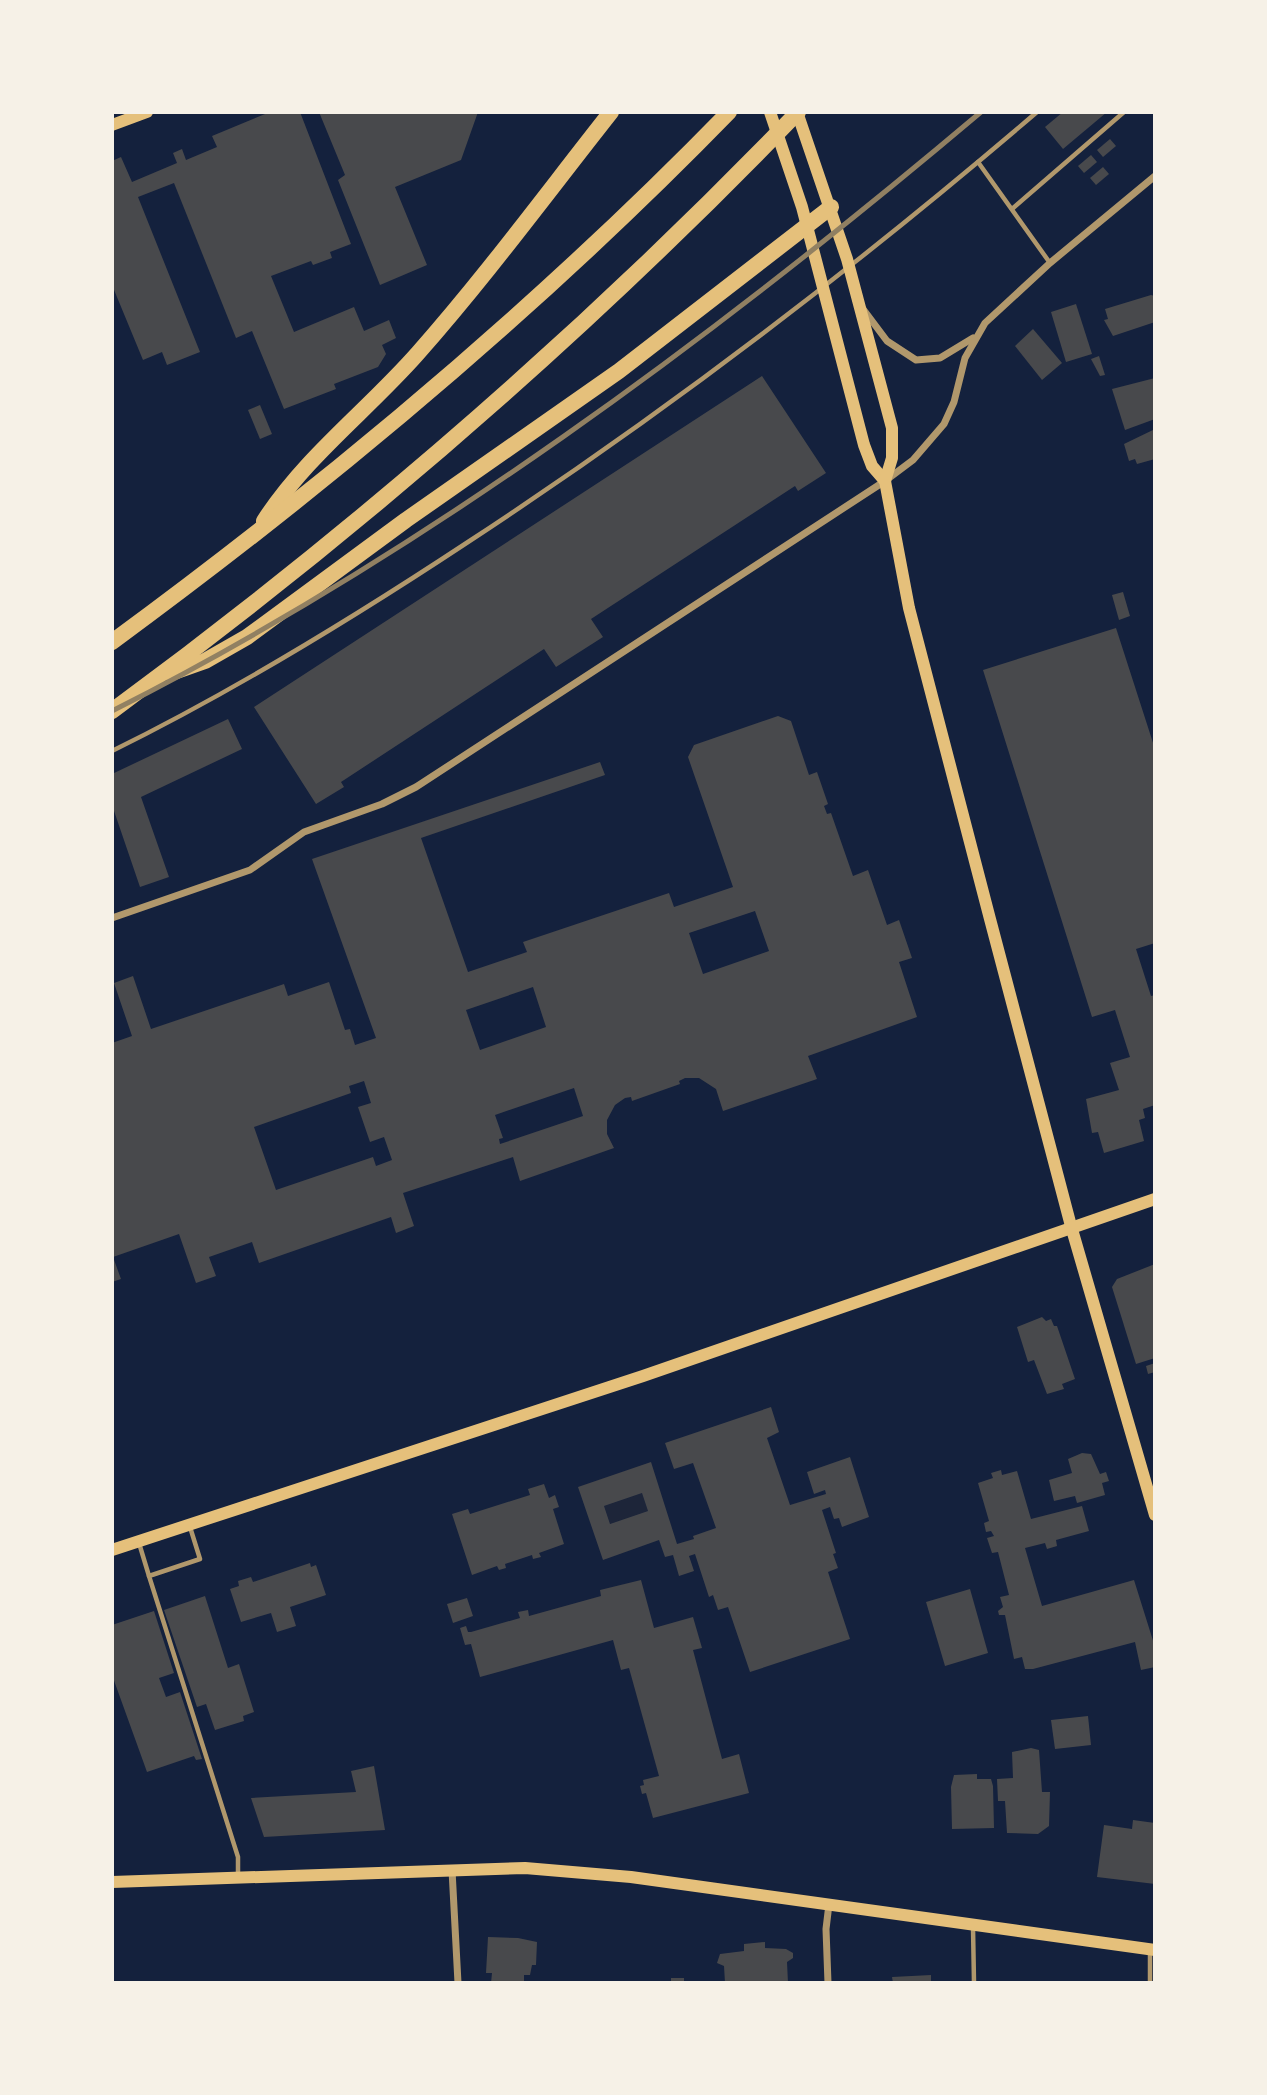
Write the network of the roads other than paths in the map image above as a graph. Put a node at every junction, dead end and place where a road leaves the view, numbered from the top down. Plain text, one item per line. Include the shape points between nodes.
1 (147, 112) edge
2 (611, 112) edge
3 (729, 112) edge
4 (770, 112) edge
5 (798, 112) edge
6 (1037, 112) edge
7 (1124, 112) edge
8 (112, 125) edge
9 (978, 162) junction
10 (1155, 176) edge
11 (831, 207) junction
12 (1012, 209) junction
13 (808, 227) junction
14 (1050, 263) junction
15 (871, 330) junction
16 (976, 335) junction
17 (885, 481) junction
18 (257, 533) junction
19 (112, 642) edge
20 (158, 677) junction
21 (112, 711) edge
22 (112, 751) edge
23 (112, 918) edge
24 (1155, 1199) edge
25 (1071, 1226) junction
26 (1155, 1515) edge
27 (189, 1525) junction
28 (138, 1542) junction
29 (112, 1550) edge
30 (149, 1576) junction
31 (452, 1870) junction
32 (238, 1876) junction
33 (112, 1882) edge
34 (829, 1904) junction
35 (973, 1923) junction
36 (1152, 1950) edge
37 (458, 1983) edge
38 (828, 1983) edge
39 (974, 1983) edge
40 (1150, 1983) edge

1 - 8 main road
2 - 18 highway via 444,323 304,468
3 - 18 highway via 648,194 483,344
4 - 13 main road
5 - 11 main road
5 - 20 highway via 655,254 509,386 283,579
6 - 9 lane
7 - 12 lane
9 - 12 lane
9 - 22 lane via 750,346 562,479 311,643
10 - 14 street
11 - 13 highway
11 - 15 main road
12 - 14 lane
13 - 17 main road via 864,446
13 - 20 highway via 620,372 247,637 205,661
14 - 16 street
15 - 16 street via 922,362 944,356
15 - 17 main road via 892,428 892,458
16 - 17 street via 944,424 913,460
17 - 23 street via 416,787 304,832 250,870
17 - 25 main road via 909,608
18 - 19 highway
20 - 21 highway
24 - 25 main road
25 - 26 main road
25 - 27 main road via 643,1376
27 - 28 main road
27 - 30 lane via 200,1559
28 - 29 main road
28 - 30 lane
30 - 32 lane via 202,1735 237,1857
31 - 32 main road
31 - 34 main road via 525,1868 631,1877
31 - 37 street
32 - 33 main road
34 - 35 main road
34 - 38 street
35 - 36 main road
35 - 39 lane
36 - 40 lane

